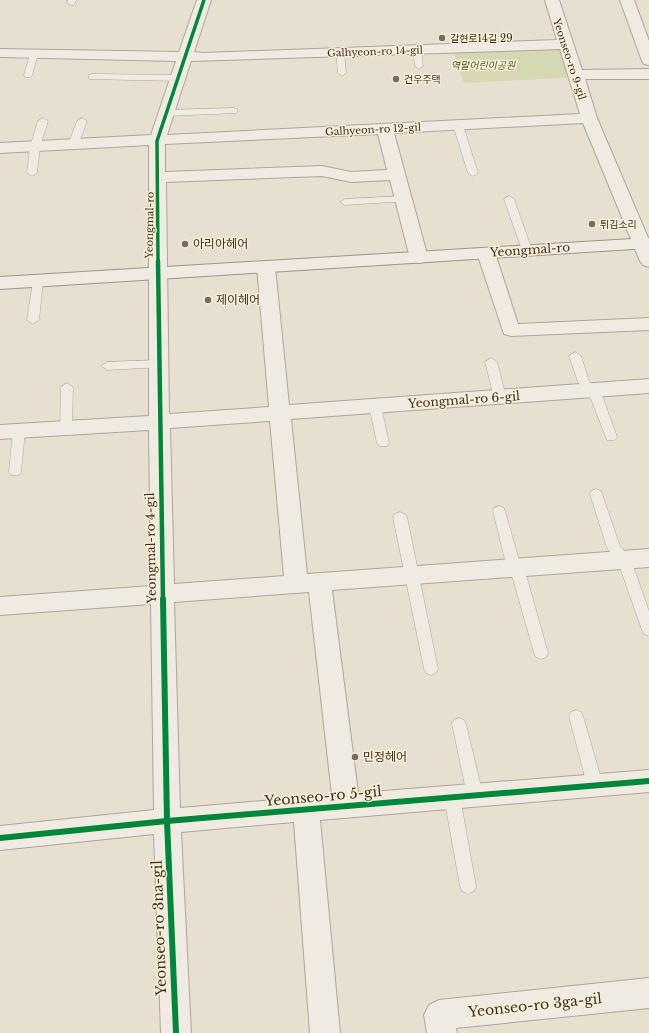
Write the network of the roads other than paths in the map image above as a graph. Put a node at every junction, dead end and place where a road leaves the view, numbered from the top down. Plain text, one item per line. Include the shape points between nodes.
1 (204, 0) edge
2 (552, 0) edge
3 (627, 0) edge
4 (566, 44) junction
5 (417, 50) junction
6 (340, 52) junction
7 (0, 53) edge
8 (34, 54) junction
9 (184, 57) junction
10 (649, 61) edge
11 (419, 66) dead end
12 (342, 73) dead end
13 (649, 74) edge
14 (28, 75) dead end
15 (576, 75) junction
16 (92, 77) dead end
17 (178, 78) junction
18 (234, 111) dead end
19 (167, 113) junction
20 (589, 118) junction
21 (43, 121) dead end
22 (82, 121) dead end
23 (458, 125) junction
24 (385, 129) junction
25 (157, 141) junction
26 (73, 145) junction
27 (35, 147) junction
28 (0, 148) edge
29 (32, 173) dead end
30 (473, 173) dead end
31 (398, 174) junction
32 (158, 176) junction
33 (404, 199) junction
34 (509, 199) dead end
35 (345, 202) dead end
36 (645, 243) edge
37 (527, 250) junction
38 (486, 253) junction
39 (419, 258) junction
40 (649, 261) edge
41 (266, 267) junction
42 (157, 274) junction
43 (38, 281) junction
44 (0, 283) edge
45 (33, 320) dead end
46 (649, 324) edge
47 (575, 356) dead end
48 (491, 362) dead end
49 (158, 364) junction
50 (107, 366) dead end
51 (649, 386) edge
52 (67, 388) dead end
53 (592, 390) junction
54 (500, 397) junction
55 (375, 406) junction
56 (279, 413) junction
57 (159, 422) junction
58 (66, 428) junction
59 (10, 432) edge
60 (611, 437) dead end
61 (383, 443) dead end
62 (15, 472) dead end
63 (596, 494) dead end
64 (499, 511) dead end
65 (400, 517) dead end
66 (649, 558) edge
67 (624, 560) junction
68 (514, 568) junction
69 (413, 576) junction
70 (308, 584) junction
71 (162, 594) junction
72 (0, 606) edge
73 (649, 630) edge
74 (541, 653) dead end
75 (431, 669) dead end
76 (576, 716) dead end
77 (459, 724) dead end
78 (649, 781) edge
79 (595, 785) junction
80 (464, 796) junction
81 (346, 806) junction
82 (306, 809) junction
83 (167, 821) junction
84 (0, 838) edge
85 (468, 886) dead end
86 (649, 993) edge
87 (176, 1033) edge
88 (325, 1033) edge
89 (442, 1033) edge

1 - 9 street
2 - 4 street, Yeonseo-ro 9-gil
3 - 10 street
4 - 5 street, Galhyeon-ro 14-gil
4 - 15 street, Yeonseo-ro 9-gil
5 - 6 street, Galhyeon-ro 14-gil
5 - 11 lane
6 - 9 street, Galhyeon-ro 14-gil
6 - 12 lane
7 - 8 street, Galhyeon-ro 14-gil
8 - 9 street, Galhyeon-ro 14-gil
8 - 14 lane
9 - 17 street
13 - 15 street
15 - 20 street, Yeonseo-ro 9-gil
16 - 17 lane
17 - 19 street
18 - 19 lane
19 - 25 street
20 - 23 street, Galhyeon-ro 12-gil
20 - 36 street
21 - 27 lane
22 - 26 lane
23 - 24 street, Galhyeon-ro 12-gil
23 - 30 lane
24 - 25 street, Galhyeon-ro 12-gil
24 - 31 street
25 - 26 street, Galhyeon-ro 12-gil
25 - 32 street
26 - 27 street, Galhyeon-ro 12-gil
27 - 28 street, Galhyeon-ro 12-gil
27 - 29 lane
31 - 32 street, Yeongmal-ro via 351,176 322,171
31 - 33 street
32 - 42 street, Yeongmal-ro
33 - 35 lane
33 - 39 street
34 - 37 lane
36 - 37 street, Yeongmal-ro
36 - 40 street
37 - 38 street, Yeongmal-ro
38 - 39 street, Yeongmal-ro
38 - 46 street via 510,330
39 - 41 street, Yeongmal-ro
41 - 42 street, Yeongmal-ro
41 - 56 street
42 - 43 street, Yeongmal-ro
42 - 49 street, Yeongmal-ro 4-gil
43 - 44 street, Yeongmal-ro
43 - 45 lane
47 - 53 lane via 584,382
48 - 54 lane
49 - 50 lane
49 - 57 street, Yeongmal-ro 4-gil
51 - 53 street, Yeongmal-ro 6-gil
52 - 58 lane
53 - 54 street, Yeongmal-ro 6-gil
53 - 60 lane
54 - 55 street, Yeongmal-ro 6-gil
55 - 56 street, Yeongmal-ro 6-gil
55 - 61 lane
56 - 57 street, Yeongmal-ro 6-gil
56 - 70 street
57 - 58 street
57 - 71 street, Yeongmal-ro 4-gil
58 - 59 street
59 - 62 lane
63 - 67 lane via 614,548
64 - 68 lane
65 - 69 lane
66 - 67 street
67 - 68 street
67 - 73 lane
68 - 69 street
68 - 74 lane via 520,578
69 - 70 street
69 - 75 lane
70 - 71 street, Yeongmal-ro 4-gil
70 - 81 street, Yeonseo-ro 5-gil
71 - 72 street, Yeongmal-ro 4-gil
71 - 83 street, Yeongmal-ro 4-gil
76 - 79 lane
77 - 80 lane
78 - 79 street, Yeonseo-ro 5-gil
79 - 80 street, Yeonseo-ro 5-gil
80 - 81 street, Yeonseo-ro 5-gil
80 - 85 lane
81 - 82 street, Yeonseo-ro 5-gil
82 - 83 street, Yeonseo-ro 5-gil
82 - 88 street
83 - 84 street, Yeonseo-ro 5-gil
83 - 87 street, Yeonseo-ro 3na-gil
86 - 89 street, Yeonseo-ro 3ga-gil via 439,1015

